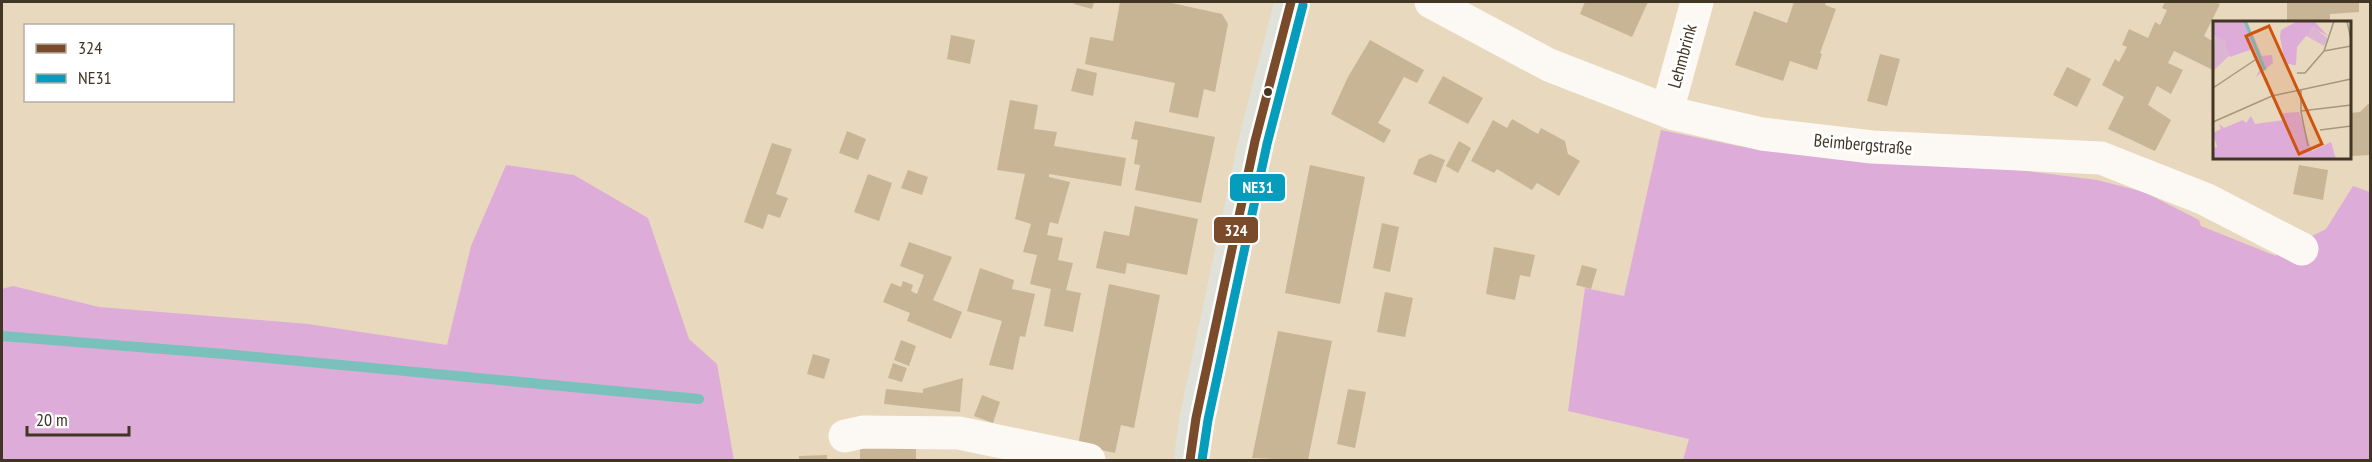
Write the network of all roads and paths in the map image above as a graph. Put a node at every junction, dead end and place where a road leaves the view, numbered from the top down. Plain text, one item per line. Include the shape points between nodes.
1 (1291, 2) edge
2 (1431, 2) edge
3 (1697, 2) edge
4 (1667, 111) junction
5 (2302, 249) dead end
6 (844, 436) dead end
7 (1089, 460) edge
8 (1190, 460) edge

1 - 8 main road via 1255,141
2 - 4 street, Beimbergstraße via 1549,65
3 - 4 street, Lehmbrink
4 - 5 street, Beimbergstraße via 1762,134 1872,147 2101,158 2205,200
6 - 7 street via 863,432 959,433

